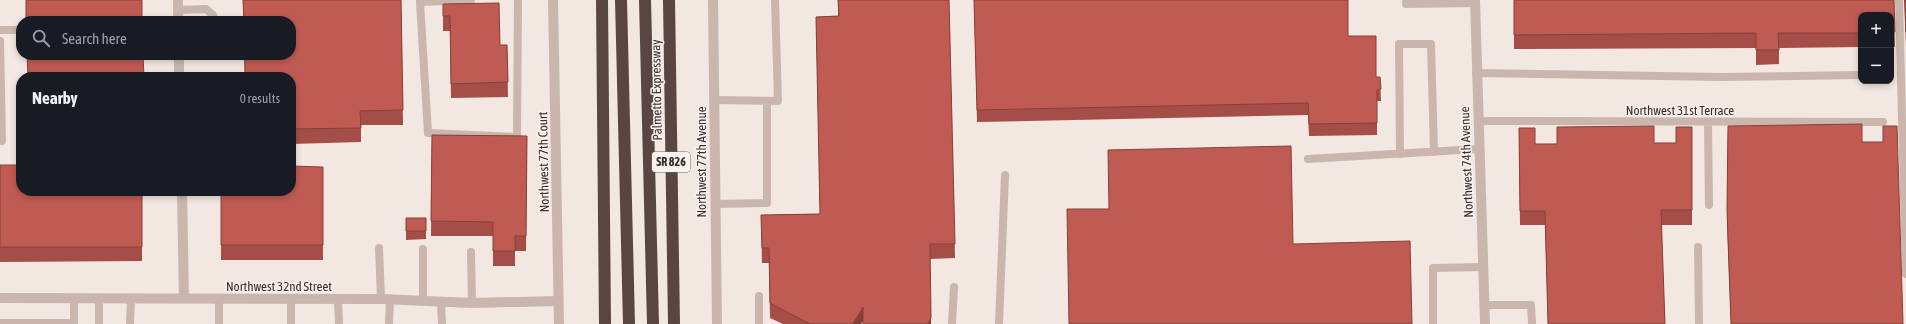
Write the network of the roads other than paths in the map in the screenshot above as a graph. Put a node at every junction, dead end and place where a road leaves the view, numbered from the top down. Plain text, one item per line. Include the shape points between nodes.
1 (471, 0) edge
2 (518, 0) edge
3 (553, 0) edge
4 (602, 0) edge
5 (621, 0) edge
6 (645, 0) edge
7 (669, 0) edge
8 (713, 0) edge
9 (775, 0) edge
10 (1406, 0) edge
11 (1899, 0) edge
12 (1475, 2) edge
13 (178, 5) edge
14 (178, 16) edge
15 (214, 16) edge
16 (0, 30) edge
17 (16, 30) edge
18 (0, 41) edge
19 (179, 60) edge
20 (179, 72) edge
21 (1476, 73) junction
22 (1858, 75) edge
23 (1903, 75) edge
24 (714, 100) junction
25 (767, 101) junction
26 (1478, 121) junction
27 (1708, 122) junction
28 (1883, 122) dead end
29 (2, 141) dead end
30 (1478, 149) junction
31 (1434, 152) junction
32 (1400, 154) junction
33 (1308, 159) dead end
34 (1005, 175) dead end
35 (182, 196) edge
36 (714, 204) junction
37 (1709, 205) dead end
38 (1698, 247) dead end
39 (378, 248) dead end
40 (423, 249) dead end
41 (471, 252) dead end
42 (1483, 267) junction
43 (1906, 274) edge
44 (954, 287) dead end
45 (759, 296) dead end
46 (0, 298) edge
47 (74, 298) junction
48 (100, 299) junction
49 (131, 299) junction
50 (184, 299) junction
51 (219, 299) junction
52 (338, 299) junction
53 (385, 299) junction
54 (291, 300) junction
55 (423, 301) junction
56 (558, 301) junction
57 (441, 302) junction
58 (472, 303) junction
59 (1484, 306) junction
60 (0, 323) edge
61 (99, 324) edge
62 (130, 324) edge
63 (219, 324) edge
64 (291, 324) edge
65 (339, 324) edge
66 (390, 324) edge
67 (442, 324) edge
68 (559, 324) edge
69 (605, 324) edge
70 (629, 324) edge
71 (653, 324) edge
72 (674, 324) edge
73 (717, 324) edge
74 (759, 324) edge
75 (952, 324) edge
76 (999, 324) edge
77 (1433, 324) edge
78 (1484, 324) edge
79 (1532, 324) edge
80 (1699, 324) edge

1 - 2 lane via 420,2 428,133 517,137
3 - 56 street, Northwest 77th Court
4 - 69 highway
5 - 70 highway
6 - 71 highway
7 - 72 highway, Palmetto Expressway / SR 826
8 - 24 street, Northwest 77th Avenue
9 - 25 lane via 778,101
10 - 12 lane via 1406,4
11 - 23 lane
12 - 21 street, Northwest 74th Avenue
13 - 14 street
13 - 15 lane via 206,10
16 - 17 lane
18 - 29 lane
19 - 20 street
21 - 22 lane via 1721,77
21 - 26 street, Northwest 74th Avenue
23 - 43 lane
24 - 25 lane
24 - 36 street, Northwest 77th Avenue
25 - 36 lane via 767,203
26 - 27 lane, Northwest 31st Terrace
26 - 30 street, Northwest 74th Avenue
27 - 28 lane, Northwest 31st Terrace
27 - 37 lane
30 - 31 lane
30 - 42 street, Northwest 74th Avenue
31 - 32 lane
31 - 32 lane via 1431,44 1399,44
32 - 33 lane
34 - 76 lane
35 - 50 street
36 - 73 street, Northwest 77th Avenue
38 - 80 lane
39 - 53 lane
40 - 55 lane
41 - 58 lane
42 - 59 street, Northwest 74th Avenue
42 - 77 lane via 1433,268
44 - 75 lane
45 - 74 lane
46 - 47 street, Northwest 32nd Street
47 - 48 street, Northwest 32nd Street
47 - 60 lane via 74,323
48 - 49 street, Northwest 32nd Street
48 - 61 lane
49 - 50 street, Northwest 32nd Street
49 - 62 lane
50 - 51 street, Northwest 32nd Street
51 - 54 street, Northwest 32nd Street
51 - 63 lane
52 - 53 street, Northwest 32nd Street
52 - 54 street, Northwest 32nd Street
52 - 65 lane
53 - 55 street, Northwest 32nd Street
53 - 66 lane
54 - 64 lane
55 - 57 street, Northwest 32nd Street
56 - 58 street, Northwest 32nd Street
56 - 68 street, Northwest 77th Court
57 - 58 street, Northwest 32nd Street
57 - 67 lane
59 - 78 street, Northwest 74th Avenue
59 - 79 lane via 1531,304

